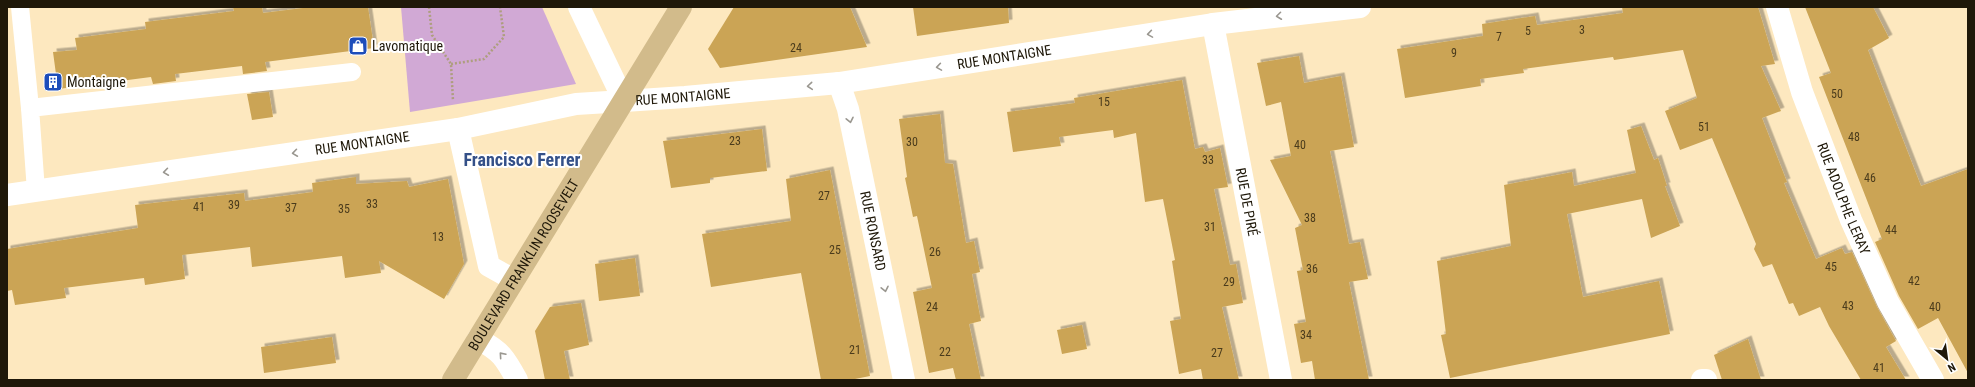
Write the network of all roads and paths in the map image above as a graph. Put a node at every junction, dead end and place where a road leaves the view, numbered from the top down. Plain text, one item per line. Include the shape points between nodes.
1 (20, 7) edge
2 (429, 7) edge
3 (500, 7) edge
4 (579, 7) edge
5 (681, 7) edge
6 (1360, 7) edge
7 (1777, 7) edge
8 (1213, 24) junction
9 (451, 64) junction
10 (352, 72) dead end
11 (839, 83) junction
12 (624, 101) junction
13 (30, 108) junction
14 (458, 129) junction
15 (36, 191) junction
16 (7, 195) edge
17 (514, 280) junction
18 (478, 339) junction
19 (453, 380) edge
20 (517, 380) edge
21 (904, 380) edge
22 (1281, 380) edge
23 (1702, 380) edge
24 (1706, 380) edge
25 (1932, 380) edge

1 - 13 lane
2 - 9 path via 432,35
3 - 9 path via 504,37 484,59
4 - 12 street
5 - 12 main road, BOULEVARD FRANKLIN ROOSEVELT
6 -> 8 street, RUE MONTAIGNE
7 - 25 street, RUE ADOLPHE LERAY via 1802,92 1850,220 1888,302
8 -> 11 street, RUE MONTAIGNE
8 - 22 street, RUE DE PIRÉ
9 - 14 path via 453,104
10 - 13 lane
11 -> 12 street, RUE MONTAIGNE
11 -> 21 street, RUE RONSARD via 848,109
12 - 14 street, RUE MONTAIGNE via 576,104
12 - 17 main road, BOULEVARD FRANKLIN ROOSEVELT
13 - 15 lane
14 -> 15 street, RUE MONTAIGNE
14 - 17 street via 490,266
15 - 16 street, RUE MONTAIGNE
17 - 18 main road, BOULEVARD FRANKLIN ROOSEVELT
18 - 19 main road, BOULEVARD FRANKLIN ROOSEVELT
20 -> 18 street via 496,349
23 - 24 street

